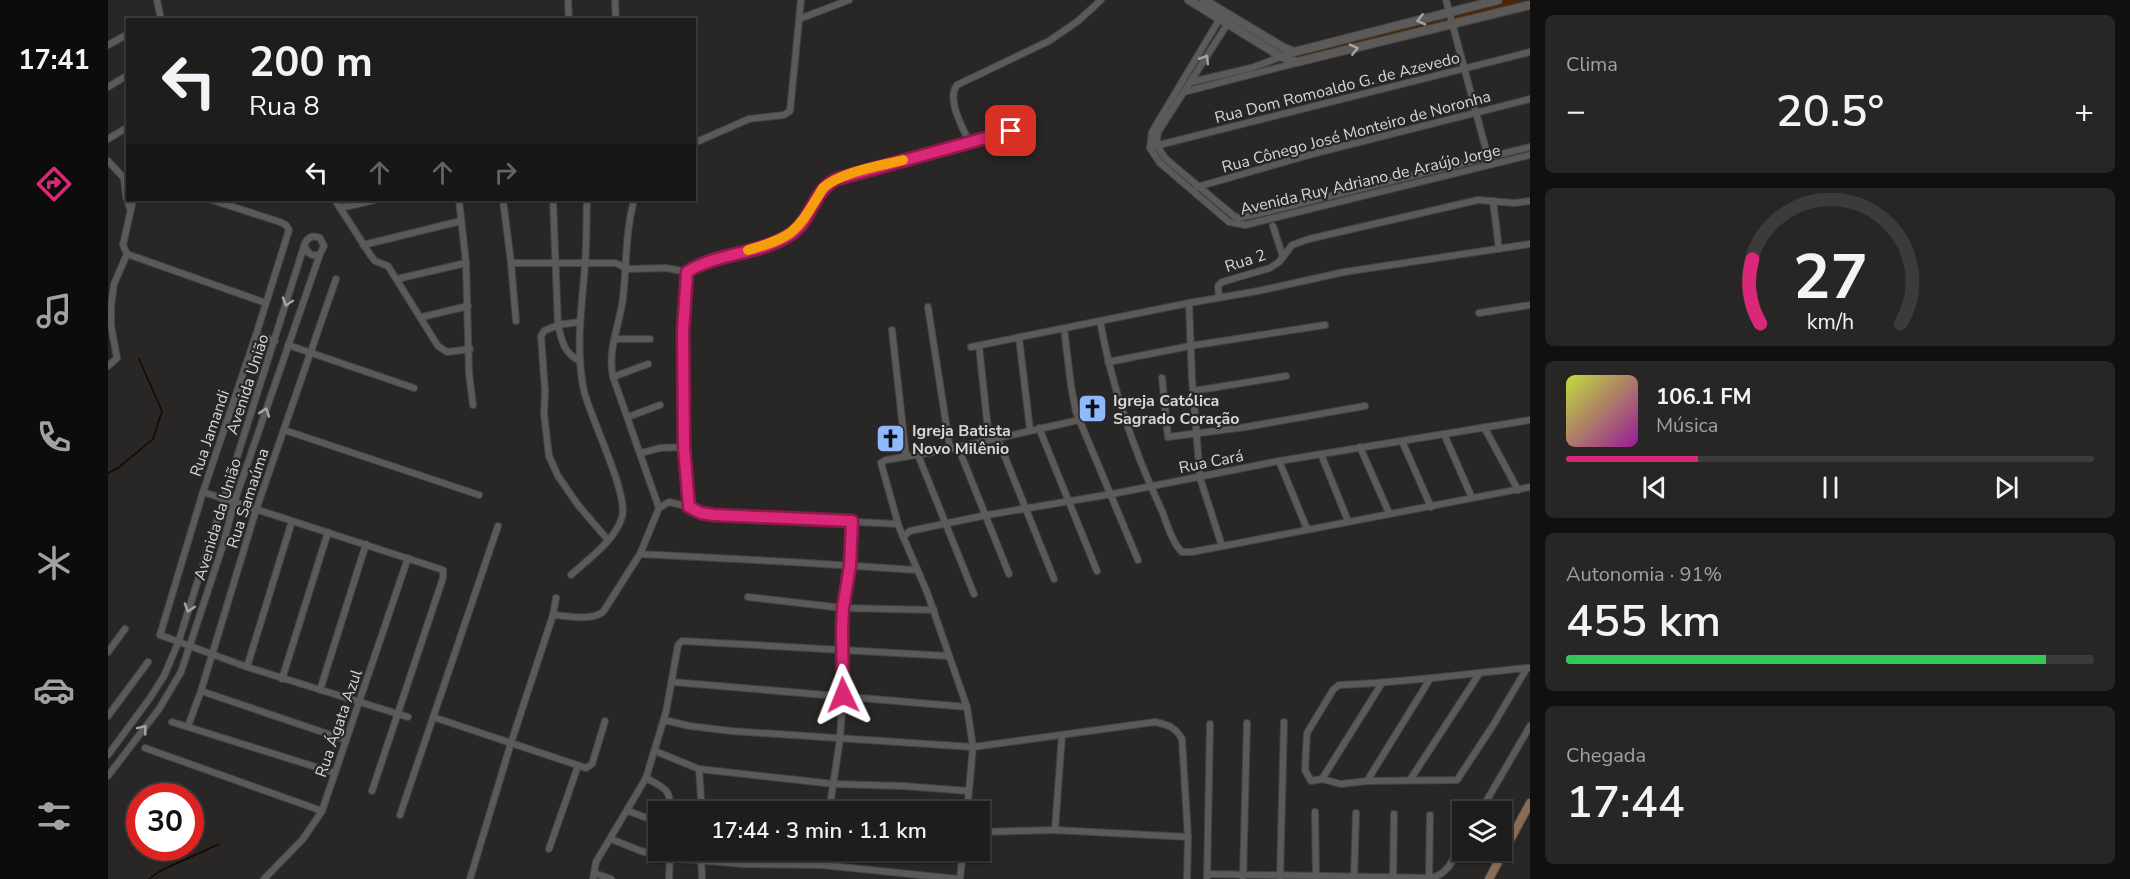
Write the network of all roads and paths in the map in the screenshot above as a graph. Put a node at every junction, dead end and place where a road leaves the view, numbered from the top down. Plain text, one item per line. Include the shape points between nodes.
1 (157, 0) edge
2 (568, 0) edge
3 (615, 0) edge
4 (801, 0) edge
5 (849, 0) edge
6 (1101, 0) edge
7 (1189, 0) edge
8 (1204, 0) edge
9 (1446, 0) edge
10 (1498, 0) edge
11 (1530, 5) edge
12 (1449, 13) junction
13 (1222, 15) junction
14 (158, 18) edge
15 (569, 18) edge
16 (616, 18) edge
17 (799, 19) junction
18 (1229, 20) junction
19 (1453, 25) junction
20 (126, 35) edge
21 (108, 45) edge
22 (1294, 52) junction
23 (1530, 52) edge
24 (1282, 57) junction
25 (1297, 62) junction
26 (1464, 70) junction
27 (126, 76) edge
28 (1190, 82) junction
29 (108, 87) edge
30 (1182, 88) junction
31 (1530, 99) edge
32 (1476, 113) junction
33 (1030, 127) dead end
34 (126, 128) edge
35 (108, 139) edge
36 (696, 142) edge
37 (969, 142) junction
38 (1157, 145) junction
39 (1530, 147) edge
40 (1150, 148) junction
41 (1530, 155) edge
42 (108, 161) edge
43 (1489, 161) junction
44 (1198, 186) junction
45 (1190, 191) junction
46 (126, 197) edge
47 (127, 201) edge
48 (133, 201) edge
49 (215, 201) edge
50 (336, 201) edge
51 (371, 201) edge
52 (459, 201) edge
53 (503, 201) edge
54 (553, 201) edge
55 (587, 201) edge
56 (634, 201) edge
57 (1493, 201) junction
58 (1530, 201) edge
59 (340, 208) junction
60 (130, 209) junction
61 (461, 221) junction
62 (1273, 226) dead end
63 (1530, 244) edge
64 (363, 245) junction
65 (305, 246) junction
66 (1499, 249) junction
67 (127, 254) junction
68 (320, 254) junction
69 (1283, 257) junction
70 (586, 262) junction
71 (466, 263) junction
72 (512, 263) junction
73 (555, 264) junction
74 (624, 267) junction
75 (687, 272) junction
76 (336, 279) dead end
77 (397, 279) junction
78 (111, 285) edge
79 (1219, 297) junction
80 (266, 303) junction
81 (1189, 303) junction
82 (1530, 305) edge
83 (468, 306) junction
84 (928, 307) dead end
85 (1479, 313) dead end
86 (422, 317) junction
87 (516, 321) dead end
88 (1100, 321) junction
89 (579, 322) junction
90 (109, 325) edge
91 (558, 325) junction
92 (1325, 325) dead end
93 (1064, 328) junction
94 (892, 330) dead end
95 (256, 336) junction
96 (1019, 338) junction
97 (615, 339) junction
98 (650, 339) dead end
99 (274, 341) junction
100 (288, 345) junction
101 (979, 346) junction
102 (1190, 346) junction
103 (971, 347) dead end
104 (470, 349) junction
105 (311, 353) junction
106 (580, 361) junction
107 (1108, 362) junction
108 (648, 364) dead end
109 (108, 366) edge
110 (613, 376) junction
111 (1286, 376) dead end
112 (1162, 378) dead end
113 (414, 388) dead end
114 (1193, 391) junction
115 (473, 405) dead end
116 (660, 405) dead end
117 (1365, 406) dead end
118 (628, 417) junction
119 (1079, 420) junction
120 (1529, 421) edge
121 (1484, 427) junction
122 (1039, 428) junction
123 (284, 430) junction
124 (1030, 430) junction
125 (1197, 433) junction
126 (1444, 434) junction
127 (997, 437) junction
128 (989, 439) junction
129 (1402, 441) junction
130 (684, 447) junction
131 (958, 447) junction
132 (1360, 447) junction
133 (950, 449) junction
134 (641, 453) junction
135 (1321, 454) junction
136 (918, 455) junction
137 (906, 456) junction
138 (1280, 461) junction
139 (1200, 478) junction
140 (1150, 487) junction
141 (1530, 487) edge
142 (1518, 489) junction
143 (203, 492) junction
144 (1112, 494) junction
145 (479, 495) dead end
146 (1472, 498) junction
147 (224, 499) junction
148 (1068, 501) junction
149 (234, 503) junction
150 (689, 507) junction
151 (1431, 507) junction
152 (659, 508) junction
153 (1026, 508) junction
154 (256, 510) junction
155 (1389, 513) junction
156 (987, 514) junction
157 (292, 521) junction
158 (852, 521) junction
159 (1348, 521) junction
160 (945, 522) junction
161 (498, 526) dead end
162 (899, 526) junction
163 (1307, 529) junction
164 (910, 531) junction
165 (328, 532) junction
166 (903, 537) junction
167 (608, 540) junction
168 (366, 544) junction
169 (1222, 546) junction
170 (640, 554) junction
171 (408, 558) junction
172 (1138, 560) dead end
173 (850, 566) junction
174 (917, 570) junction
175 (1097, 571) dead end
176 (1009, 574) dead end
177 (571, 575) dead end
178 (1054, 579) dead end
179 (974, 594) dead end
180 (748, 597) dead end
181 (556, 598) dead end
182 (843, 608) junction
183 (934, 610) junction
184 (553, 615) junction
185 (125, 629) dead end
186 (178, 643) junction
187 (190, 647) junction
188 (841, 651) junction
189 (108, 652) edge
190 (212, 655) junction
191 (949, 656) junction
192 (148, 662) dead end
193 (247, 668) junction
194 (1529, 668) edge
195 (1479, 674) junction
196 (282, 679) junction
197 (1430, 679) junction
198 (672, 682) junction
199 (1382, 683) junction
200 (320, 690) junction
201 (201, 691) junction
202 (843, 695) junction
203 (359, 703) junction
204 (967, 707) junction
205 (396, 714) junction
206 (108, 716) edge
207 (408, 717) dead end
208 (432, 717) junction
209 (605, 720) dead end
210 (664, 720) junction
211 (172, 722) dead end
212 (1284, 722) dead end
213 (1247, 723) dead end
214 (1210, 724) dead end
215 (188, 726) junction
216 (1530, 726) edge
217 (1062, 735) junction
218 (840, 739) junction
219 (346, 740) junction
220 (511, 742) junction
221 (973, 747) junction
222 (146, 748) dead end
223 (655, 751) junction
224 (108, 755) edge
225 (578, 766) junction
226 (699, 769) junction
227 (335, 774) junction
228 (108, 776) edge
229 (646, 778) junction
230 (1322, 779) junction
231 (1410, 780) junction
232 (1367, 781) junction
233 (834, 784) junction
234 (372, 791) dead end
235 (969, 791) junction
236 (670, 801) edge
237 (701, 801) edge
238 (831, 801) edge
239 (968, 801) edge
240 (1486, 801) edge
241 (1530, 803) edge
242 (321, 811) junction
243 (628, 811) junction
244 (1315, 812) dead end
245 (1356, 813) dead end
246 (1394, 814) dead end
247 (1430, 814) dead end
248 (400, 815) dead end
249 (648, 818) edge
250 (1055, 830) junction
251 (990, 832) edge
252 (1188, 837) junction
253 (611, 839) junction
254 (549, 849) dead end
255 (648, 853) edge
256 (1452, 858) edge
257 (669, 861) edge
258 (700, 861) joint
259 (823, 861) edge
260 (961, 861) edge
261 (822, 865) junction
262 (594, 876) edge
263 (1243, 876) edge
264 (1207, 877) edge
265 (1280, 877) edge
266 (1316, 878) edge
267 (1354, 878) edge
268 (1393, 878) edge
269 (264, 879) edge
270 (470, 879) edge
271 (611, 879) edge
272 (669, 879) edge
273 (702, 879) edge
274 (959, 879) edge
275 (1187, 879) edge
276 (1429, 879) edge
277 (1489, 879) edge

1 - 14 street
2 - 15 street
3 - 16 street
4 - 17 street
5 - 17 street
6 - 37 street via 1048,41 957,85 954,104
7 - 13 street
8 - 13 street
9 - 12 street
10 - 12 street
11 - 19 street
12 - 19 street
12 -> 22 street
13 - 18 street
13 - 30 street
17 - 36 street via 792,96 786,114 752,118
18 - 22 street
18 - 24 street
28 -> 18 street
25 -> 19 street
19 - 26 street
20 - 21 street
22 - 24 street
23 - 26 street, Rua Dom Romoaldo G. de Azevedo
24 - 25 street
24 - 28 street
25 - 30 street
26 - 32 street
26 - 38 street, Rua Dom Romoaldo G. de Azevedo
27 - 29 street
28 - 30 street
30 - 38 street via 1158,132
30 - 40 street via 1152,132
31 - 32 street, Rua Cônego José Monteiro de Noronha
32 - 43 street
32 - 44 street, Rua Cônego José Monteiro de Noronha
33 - 37 street
34 - 35 street
37 - 75 street via 828,183 800,226 790,234
38 - 40 street, Rua Dom Romoaldo G. de Azevedo
38 - 44 street, Avenida Ruy Adriano de Araújo Jorge via 1166,159
39 - 43 street, Avenida Ruy Adriano de Araújo Jorge
40 - 45 street, Avenida Ruy Adriano de Araújo Jorge
41 - 43 street, Avenida Ruy Adriano de Araújo Jorge
42 - 46 street via 124,178
43 - 44 street, Avenida Ruy Adriano de Araújo Jorge via 1239,218
43 - 45 street, Avenida Ruy Adriano de Araújo Jorge via 1245,225 1229,222
44 - 45 street, Rua Cônego José Monteiro de Noronha
47 - 60 street
48 - 60 street
49 - 80 street, Rua Jamandi via 284,224 289,230
50 - 59 street
51 - 59 street
52 - 61 street
53 - 72 street
54 - 73 street
55 - 70 street
56 - 74 street
57 - 58 street, Rua 2
57 - 66 street
57 - 69 street, Rua 2 via 1469,202 1315,237 1292,245
59 - 64 street
60 - 67 street via 123,245
61 - 64 street
61 - 71 street
62 - 69 street
63 - 66 street
64 - 77 street
65 - 68 street via 310,254
65 - 68 street via 309,238 317,237 324,246
65 -> 99 street, Avenida União
66 - 79 street via 1344,272
67 - 78 street
67 - 80 street
68 - 100 street, Avenida da União
69 - 79 street, Rua 2 via 1270,268 1222,282 1218,286
70 - 73 street
70 - 74 street
70 - 89 street
71 - 77 street
71 - 83 street
72 - 73 street
72 - 87 street
73 - 91 street
74 - 75 street
74 - 97 street
75 - 130 street
76 - 105 street, Rua Samaúma
77 - 86 street
78 - 90 street
79 - 81 street, Rua 2
80 - 95 street, Rua Jamandi
81 - 88 street, Rua 2
81 - 102 street
82 - 85 street
83 - 86 street
83 - 104 street
84 - 133 street
86 - 104 street via 442,350
88 - 93 street, Rua 2
88 - 107 street
89 - 91 street
89 - 106 street
90 - 109 street via 117,358
91 - 106 street via 570,356
91 - 167 street via 543,331 541,336 549,456 578,505
92 - 102 street
93 - 96 street, Rua 2
93 - 119 street
94 - 137 street
95 - 99 street
95 - 143 street, Rua Jamandi
96 - 101 street, Rua 2
96 - 124 street
97 - 98 street
97 - 110 street
99 - 147 street, Avenida União
100 - 105 street
149 -> 100 street, Avenida da União
101 - 103 street, Rua 2
101 - 128 street
102 - 107 street
102 - 114 street
104 - 115 street
105 - 113 street
105 - 123 street, Rua Samaúma
106 - 167 street via 589,409 624,507 622,519
107 - 140 street
108 - 110 street
110 - 118 street
111 - 114 street
112 - 125 street via 1168,437
114 - 125 street
116 - 118 street
117 - 125 street
118 - 134 street
119 - 122 street
119 - 144 street
120 - 121 street, Rua Cará
121 - 126 street, Rua Cará
121 - 142 street
122 - 124 street
122 - 148 street
123 - 145 street
123 - 154 street, Rua Samaúma
124 - 127 street
125 - 139 street
126 - 129 street, Rua Cará
126 - 146 street
127 - 128 street
127 - 153 street
128 - 131 street
129 - 132 street, Rua Cará
129 - 151 street
130 - 134 street
130 - 150 street
131 - 133 street
131 - 156 street
132 - 135 street, Rua Cará
132 - 155 street
133 - 136 street
134 - 152 street
135 - 138 street, Rua Cará
135 - 159 street
136 - 137 street
136 - 160 street
137 - 162 street via 882,461 881,465
138 - 139 street, Rua Cará
138 - 163 street
139 - 140 street, Rua Cará
139 - 169 street
140 - 144 street, Rua Cará
140 - 169 street via 1181,551
141 - 142 street
142 - 146 street
143 - 147 street
143 - 186 street, Rua Jamandi via 160,634
144 - 148 street, Rua Cará
144 - 172 street
146 - 151 street
147 - 149 street
147 -> 186 street, Avenida União
148 - 153 street, Rua Cará
148 - 175 street
149 - 154 street
149 - 187 street, Avenida da União
150 - 152 street via 669,502
150 - 158 street via 714,515
151 - 155 street
152 - 170 street
153 - 156 street, Rua Cará
153 - 178 street
154 - 157 street
154 - 190 street, Rua Samaúma
155 - 159 street
156 - 160 street, Rua Cará
156 - 176 street
157 - 165 street
157 - 193 street
158 - 162 street
158 - 173 street
159 - 163 street
160 - 164 street, Rua Cará
160 - 179 street
161 - 208 street
162 - 164 street
162 - 166 street
163 - 169 street
164 - 166 street, Rua Cará
165 - 168 street
165 - 196 street
166 - 174 street
167 - 177 street
168 - 171 street
168 - 200 street
170 - 173 street
170 - 184 street via 599,615
171 - 203 street, Rua Ágata Azul
171 - 205 street via 442,569 443,578
173 - 174 street
173 - 182 street
174 - 183 street
180 - 182 street
181 - 184 street
182 - 183 street
182 - 188 street
183 - 191 street
184 - 220 street
185 - 189 street
186 - 187 street
186 - 224 street, Avenida União via 155,691
187 - 190 street
228 -> 187 street, Avenida da União via 172,689
188 - 191 street
188 - 198 street via 685,640 679,643
188 - 202 street
190 - 193 street
190 - 201 street, Rua Samaúma
191 - 204 street
192 - 206 street
193 - 196 street
194 - 195 street
194 - 231 street via 1457,780
195 - 197 street
195 - 231 street
196 - 200 street
197 - 199 street
197 - 232 street
198 - 202 street
198 - 210 street
199 - 230 street
199 - 230 street via 1339,685 1307,733 1306,775 1311,781
200 - 203 street
201 - 215 street, Rua Samaúma
201 - 219 street
202 - 204 street
202 - 218 street
203 - 205 street
203 - 219 street, Rua Ágata Azul
204 - 221 street
205 - 207 street
205 - 234 street
208 - 220 street
208 - 248 street
209 - 225 street via 592,764 586,768
210 - 218 street via 731,731
210 - 223 street
211 - 215 street
212 - 265 street
213 - 263 street
214 - 264 street
215 - 227 street
216 - 240 street
217 - 221 street
217 - 250 street
217 - 252 street via 1155,722 1177,730 1182,739
218 - 221 street
218 - 233 street
219 - 227 street, Rua Ágata Azul
220 - 225 street
220 - 270 street
221 - 235 street
222 - 242 street
223 - 226 street
223 - 229 street
225 - 254 street
226 - 233 street
226 - 237 street
227 - 242 street, Rua Ágata Azul
229 - 236 street via 668,792
229 - 243 street
230 - 232 street via 1341,784
231 - 232 street
233 - 235 street
233 - 238 street
235 - 239 street
241 - 277 main road
242 - 269 street, Rua Ágata Azul via 303,839
243 - 249 street
243 - 253 street
244 - 266 street
245 - 267 street
246 - 268 street
247 - 276 street
250 - 251 street
250 - 252 street
252 - 275 street
253 - 255 street
253 - 262 street via 596,862
256 - 276 street via 1442,874
257 - 272 street
258 - 261 street
258 - 273 street
259 - 261 street
260 - 274 street
261 - 274 street
262 - 271 street
263 - 264 street
263 - 265 street
265 - 266 street
266 - 267 street
267 - 268 street
268 - 276 street

